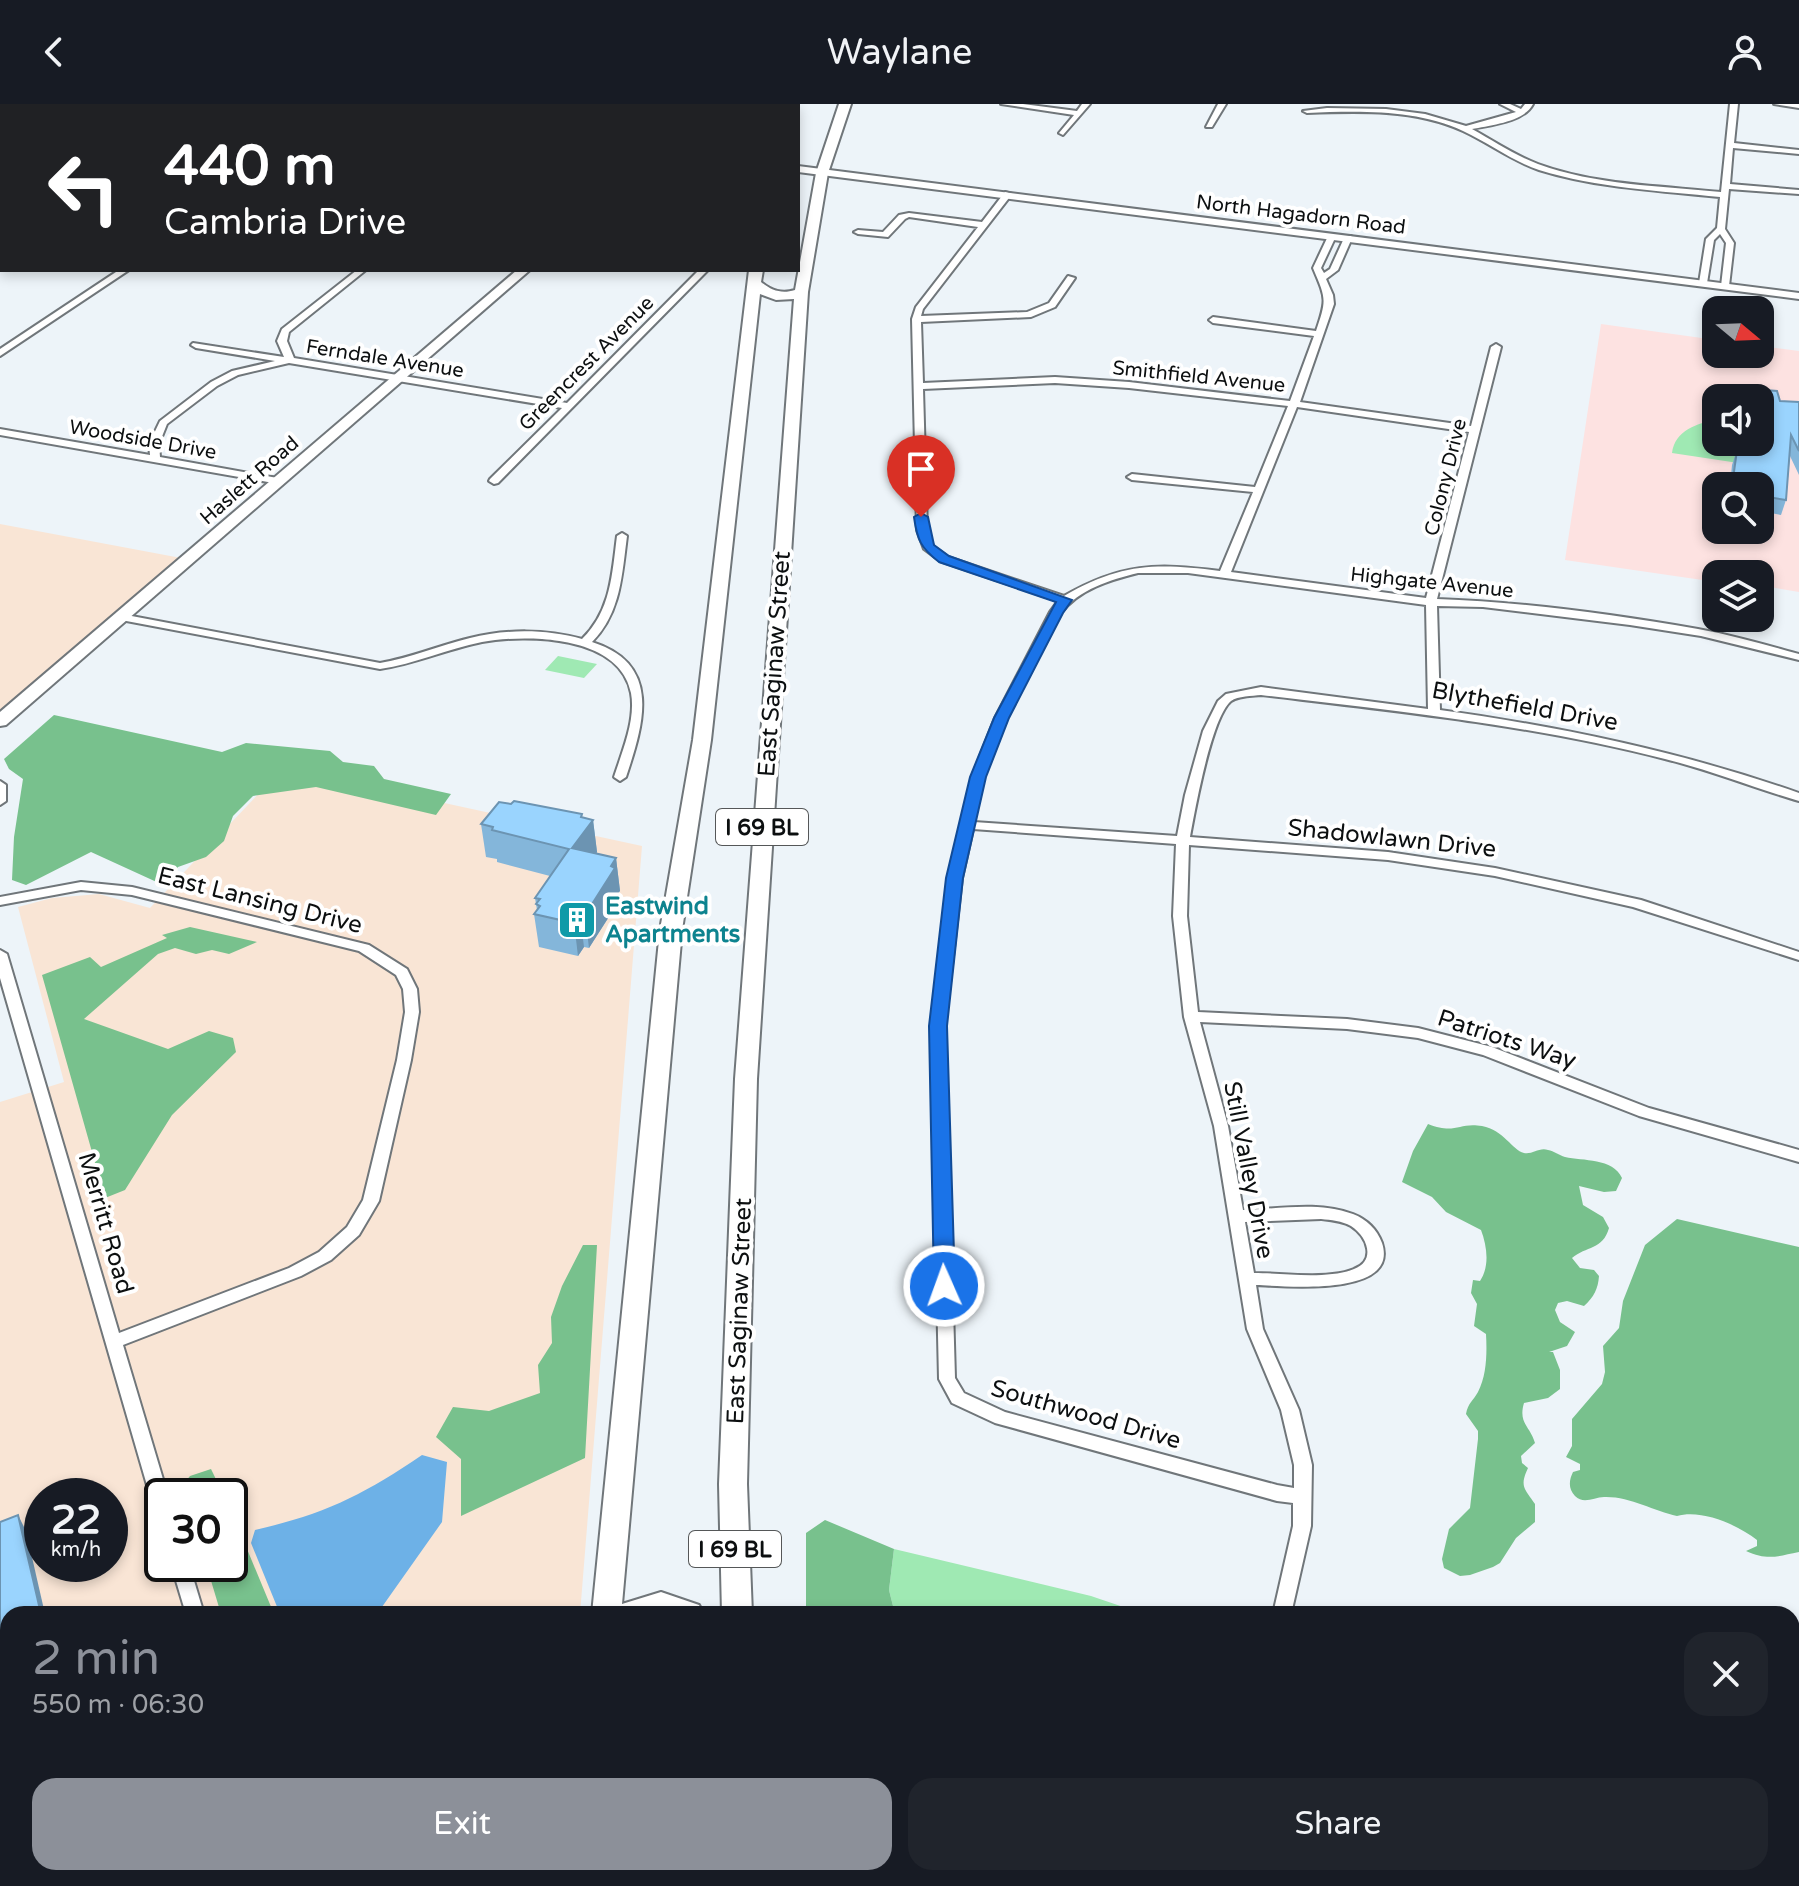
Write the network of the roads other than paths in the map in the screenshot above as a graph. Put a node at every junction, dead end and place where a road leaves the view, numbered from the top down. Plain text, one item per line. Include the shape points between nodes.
1 (845, 104) edge
2 (1005, 104) edge
3 (1086, 104) edge
4 (1222, 104) edge
5 (1504, 104) edge
6 (1734, 104) edge
7 (1778, 104) edge
8 (1799, 106) edge
9 (1526, 108) edge
10 (1307, 111) dead end
11 (1079, 113) junction
12 (1209, 125) dead end
13 (1465, 129) junction
14 (1063, 133) dead end
15 (1731, 145) junction
16 (1799, 152) edge
17 (800, 169) edge
18 (822, 173) junction
19 (1726, 188) junction
20 (1799, 192) edge
21 (1008, 194) junction
22 (985, 225) junction
23 (1721, 229) junction
24 (858, 232) dead end
25 (1332, 236) junction
26 (1348, 238) junction
27 (122, 272) edge
28 (359, 272) edge
29 (522, 272) edge
30 (702, 272) edge
31 (756, 277) edge
32 (1071, 278) dead end
33 (1322, 278) junction
34 (1703, 283) junction
35 (1725, 286) junction
36 (801, 292) junction
37 (1799, 296) edge
38 (916, 319) junction
39 (1213, 320) dead end
40 (1319, 334) junction
41 (196, 345) dead end
42 (1496, 347) dead end
43 (0, 353) edge
44 (290, 360) junction
45 (399, 378) junction
46 (918, 386) junction
47 (1294, 404) junction
48 (569, 406) junction
49 (1475, 430) junction
50 (0, 432) edge
51 (155, 459) junction
52 (1132, 477) dead end
53 (279, 481) junction
54 (494, 481) dead end
55 (1259, 490) junction
56 (622, 536) dead end
57 (1224, 575) junction
58 (1065, 600) junction
59 (1431, 602) junction
60 (125, 614) junction
61 (585, 642) junction
62 (1799, 657) edge
63 (1238, 692) joint
64 (1434, 713) junction
65 (0, 721) edge
66 (620, 777) dead end
67 (0, 785) edge
68 (1799, 797) edge
69 (0, 801) edge
70 (969, 825) junction
71 (1183, 841) junction
72 (0, 901) edge
73 (0, 954) edge
74 (1799, 956) edge
75 (1191, 1017) junction
76 (1799, 1156) edge
77 (1236, 1216) junction
78 (1245, 1279) junction
79 (114, 1342) junction
80 (154, 1478) edge
81 (1304, 1497) junction
82 (185, 1582) edge
83 (193, 1606) edge
84 (608, 1606) edge
85 (737, 1606) edge
86 (1284, 1606) edge

1 - 18 main road, East Saginaw Street / I 69 BL
2 - 11 street
3 - 11 street
4 - 12 street
5 - 9 street
6 - 15 street
7 - 8 street
9 - 13 street
10 - 13 street via 1396,111
11 - 14 street
13 - 19 street via 1506,155 1541,168 1646,186
15 - 16 street
15 - 19 street
17 - 18 street, North Hagadorn Road
18 - 21 street, North Hagadorn Road
18 - 36 main road, East Saginaw Street / I 69 BL
19 - 20 street
19 - 23 street
21 - 22 street
21 - 25 street, North Hagadorn Road
22 - 24 street via 905,215 885,235
22 - 38 street
23 - 34 street via 1710,239
23 - 35 street via 1730,243
25 - 26 street, North Hagadorn Road
25 - 33 street via 1317,268
26 - 33 street via 1334,270
26 - 34 street, North Hagadorn Road
27 - 43 street
28 - 44 street via 285,331 282,341
29 - 45 main road, Haslett Road
30 - 48 street, Greencrest Avenue
31 - 36 main road via 764,293
31 - 84 main road, I 69 BL via 702,740 671,930
32 - 38 street via 1052,305 1039,312 1005,318
33 - 40 street via 1330,304
34 - 35 street, North Hagadorn Road
35 - 37 street, North Hagadorn Road
36 - 85 main road, East Saginaw Street / I 69 BL via 746,1079 733,1484
38 - 46 street
39 - 40 street
40 - 47 street
41 - 44 street, Ferndale Avenue
42 - 49 street, Colony Drive
44 - 45 street, Ferndale Avenue
44 - 51 street via 235,373 214,384 163,423 156,434
45 - 48 street, Ferndale Avenue
45 - 53 main road, Haslett Road
46 - 47 street, Smithfield Avenue via 1055,380
46 - 58 street via 922,530 928,547 958,565
47 - 49 street, Smithfield Avenue
47 - 55 street
48 - 54 street, Greencrest Avenue
49 - 59 street, Colony Drive
50 - 51 street, Woodside Drive
51 - 53 street, Woodside Drive
52 - 55 street
53 - 60 main road, Haslett Road
55 - 57 street
56 - 61 street via 609,614 600,631
57 - 58 street, Highgate Avenue via 1138,570 1096,582
57 - 59 street, Highgate Avenue
58 - 70 street, Southwood Drive via 1001,718 978,777
59 - 62 street, Highgate Avenue via 1630,622
59 - 64 street, Colony Drive
60 - 61 street via 380,666 486,638 532,635
60 - 65 main road, Haslett Road
61 - 66 street via 618,662 635,683 636,705
63 - 64 street, Blythefield Drive
63 - 71 street, Still Valley Drive via 1224,701 1209,731
64 - 68 street, Blythefield Drive via 1615,743 1731,772
67 - 69 street
70 - 71 street, Shadowlawn Drive
70 - 81 street, Southwood Drive via 955,878 938,1026 947,1379 958,1398 1001,1418
71 - 74 street, Shadowlawn Drive via 1388,856 1510,874 1672,914
71 - 75 street, Still Valley Drive via 1180,916
72 - 79 street, East Lansing Drive via 81,886 132,891 364,948 402,972 410,989 404,1060 374,1191 353,1231 325,1256 295,1272
73 - 79 street, Merritt Road
75 - 76 street, Patriots Way via 1418,1033 1487,1051 1644,1112
75 - 77 street, Still Valley Drive via 1221,1126
77 - 78 street, Still Valley Drive
77 - 78 street via 1347,1218 1366,1230 1376,1245 1372,1266 1354,1276
78 - 81 street, Still Valley Drive via 1256,1332 1299,1440
79 - 80 street, Merritt Road
81 - 86 street, Still Valley Drive
82 - 83 street

